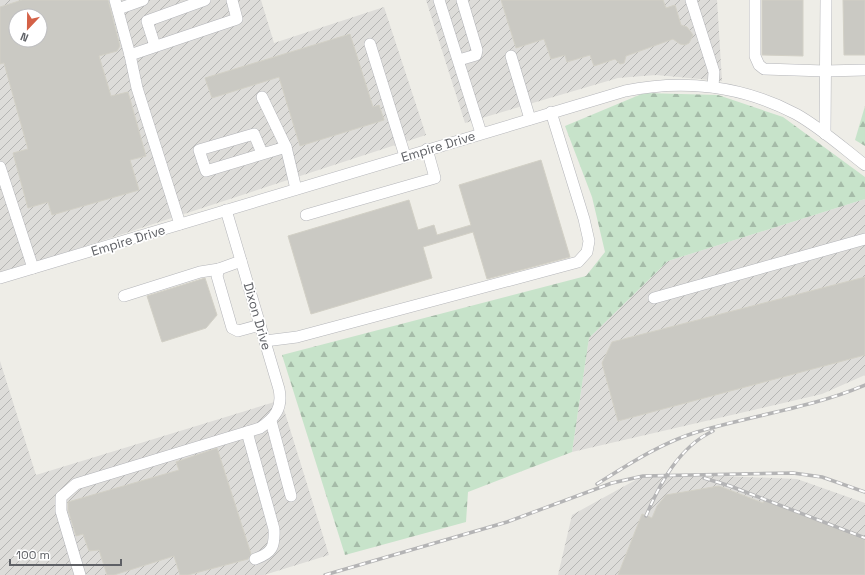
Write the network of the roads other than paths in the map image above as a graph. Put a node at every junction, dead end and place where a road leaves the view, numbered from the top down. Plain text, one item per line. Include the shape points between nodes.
1 (143, 0) edge
2 (205, 0) edge
3 (232, 0) edge
4 (439, 0) edge
5 (462, 0) edge
6 (691, 0) edge
7 (755, 0) edge
8 (826, 0) edge
9 (117, 5) edge
10 (370, 44) dead end
11 (155, 46) junction
12 (130, 56) junction
13 (511, 56) dead end
14 (459, 60) junction
15 (865, 70) edge
16 (825, 71) junction
17 (713, 87) junction
18 (262, 97) dead end
19 (551, 112) junction
20 (530, 119) junction
21 (481, 133) junction
22 (825, 134) junction
23 (286, 147) junction
24 (427, 149) junction
25 (262, 153) junction
26 (404, 156) junction
27 (865, 165) edge
28 (0, 167) edge
29 (296, 189) junction
30 (226, 210) junction
31 (306, 215) dead end
32 (180, 224) junction
33 (865, 239) edge
34 (241, 261) junction
35 (34, 268) junction
36 (219, 269) junction
37 (0, 278) edge
38 (124, 296) dead end
39 (654, 298) dead end
40 (260, 325) junction
41 (265, 341) junction
42 (271, 421) junction
43 (248, 432) junction
44 (291, 496) dead end
45 (255, 559) dead end
46 (80, 575) edge

1 - 9 street
2 - 11 street via 147,21
3 - 11 street via 237,19
4 - 14 street
5 - 14 street via 477,50 476,55
6 - 17 street via 714,72
7 - 16 street via 755,56 759,65 764,69 773,70
8 - 16 street
9 - 12 street
10 - 26 street
11 - 12 street
12 - 32 street via 137,88
13 - 20 street
14 - 21 street
15 - 16 street
16 - 22 street
17 - 19 street, Empire Drive via 672,85 640,88
17 - 22 street, Empire Drive via 743,93 779,106 798,115
18 - 23 street
19 - 20 street, Empire Drive
19 - 41 street via 589,241 587,252 578,262 297,337
20 - 21 street, Empire Drive
21 - 24 street, Empire Drive
22 - 27 street, Empire Drive
23 - 25 street
23 - 29 street
24 - 26 street, Empire Drive
24 - 31 street via 435,178
25 - 25 street via 206,171 198,150 254,134
26 - 29 street, Empire Drive
28 - 35 street
29 - 30 street, Empire Drive
30 - 32 street, Empire Drive
30 - 34 street, Dixon Drive
32 - 35 street, Empire Drive
33 - 39 street
34 - 36 street
34 - 40 street, Dixon Drive
35 - 37 street, Empire Drive
36 - 38 street via 200,272
36 - 40 street via 217,276 232,328 238,332
40 - 41 street, Dixon Drive
41 - 42 street, Dixon Drive via 281,397 278,411
42 - 43 street
42 - 44 street
43 - 45 street via 274,529 272,548 268,554
43 - 46 street via 76,484 60,497 61,511

